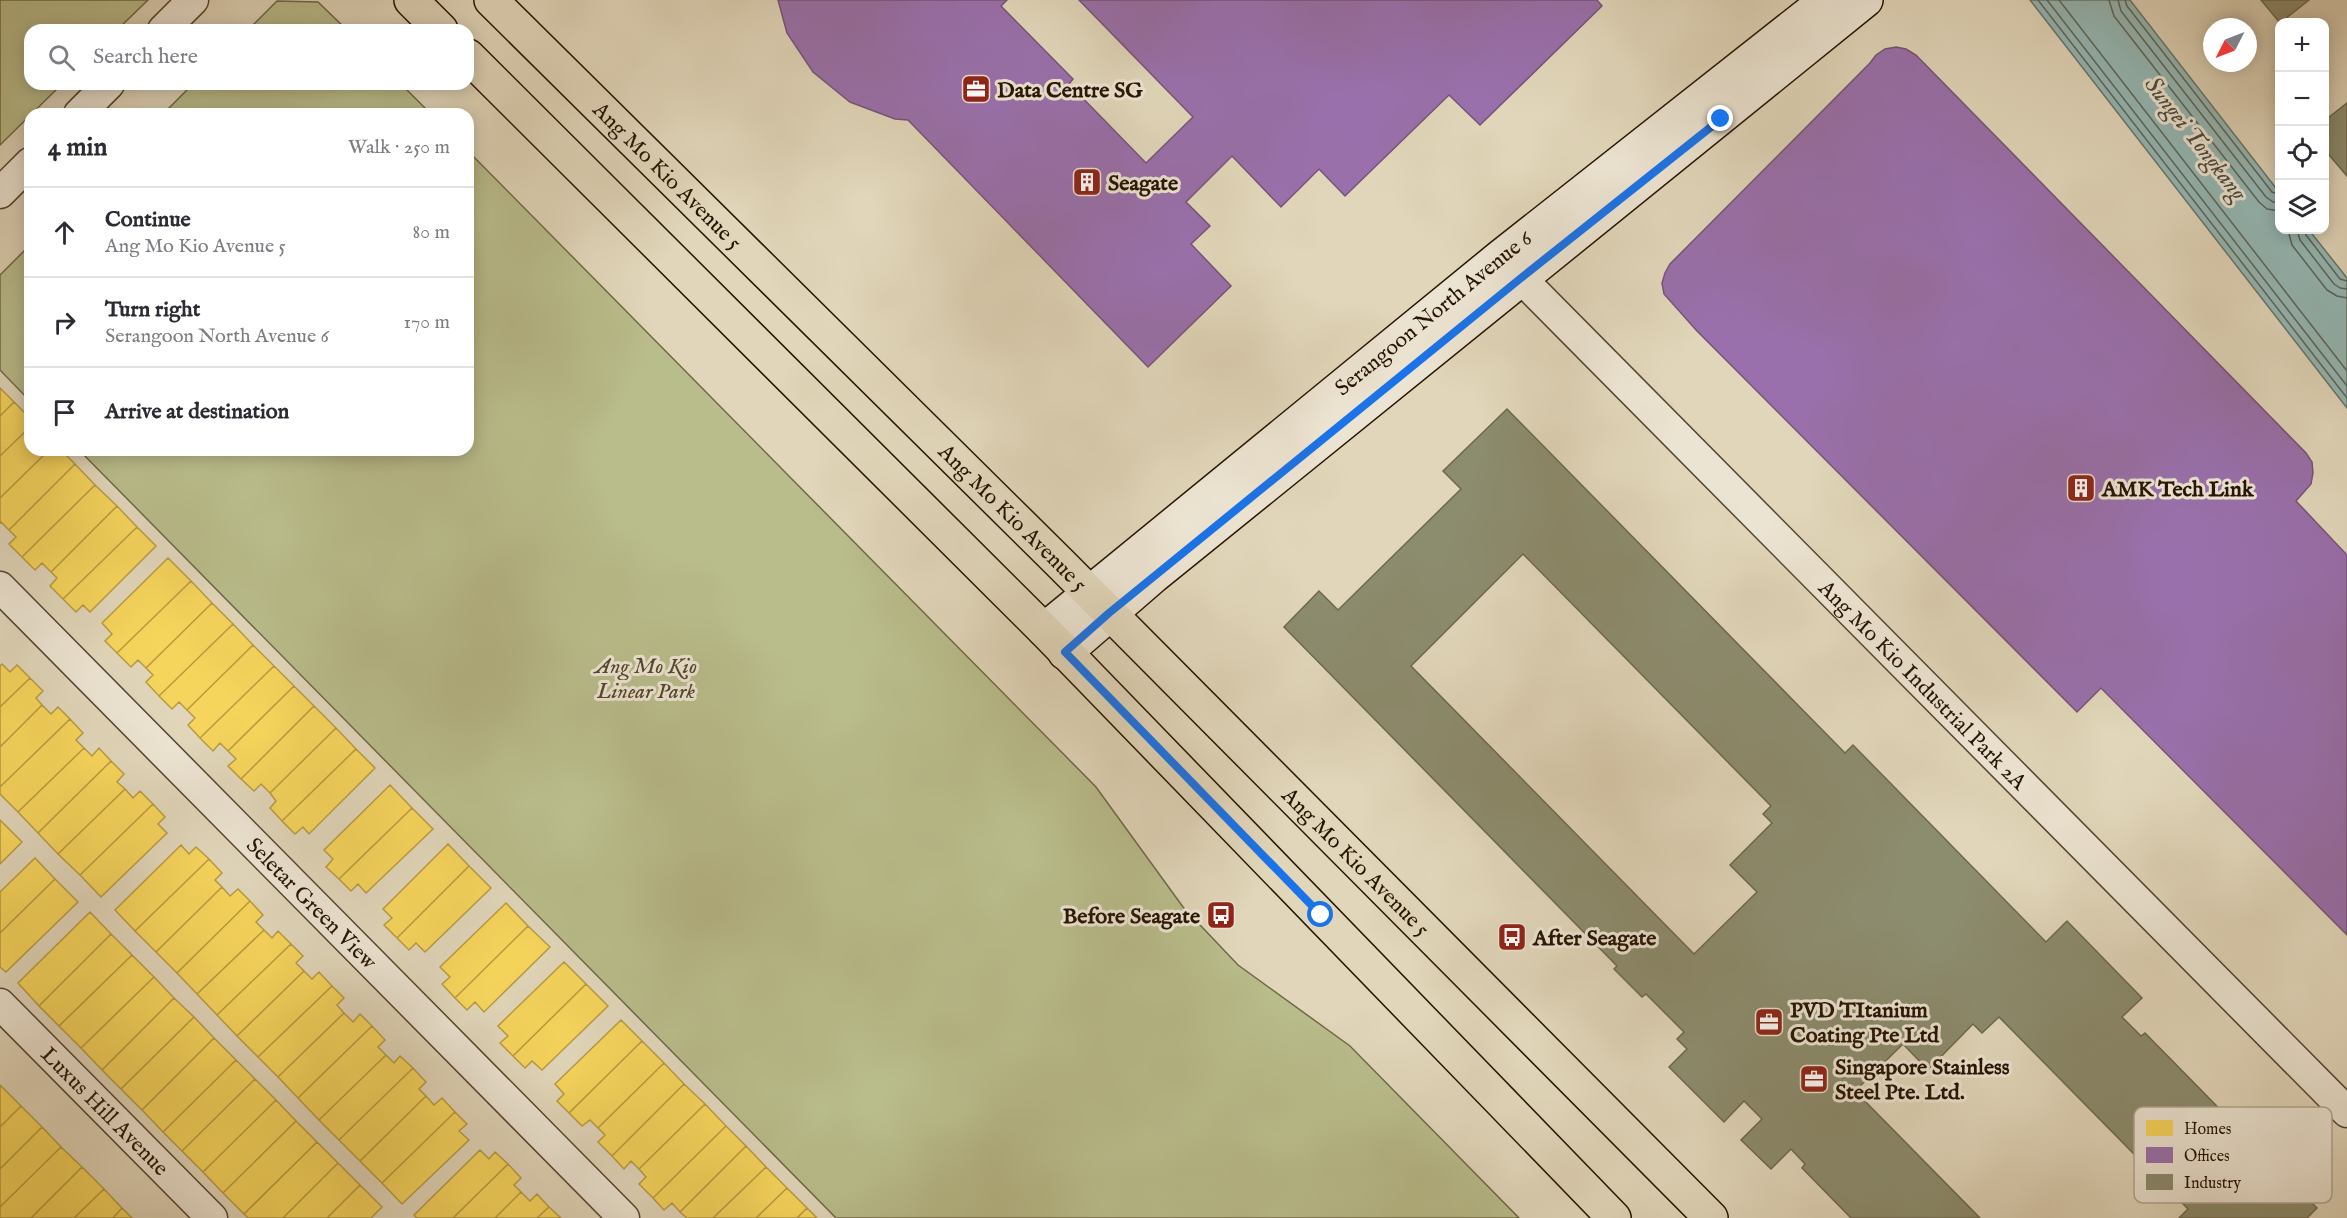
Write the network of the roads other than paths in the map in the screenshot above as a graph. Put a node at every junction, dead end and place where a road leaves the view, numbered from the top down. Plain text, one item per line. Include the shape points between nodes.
1 (193, 0) edge
2 (411, 0) edge
3 (491, 0) edge
4 (1826, 0) edge
5 (1866, 0) edge
6 (169, 24) edge
7 (435, 24) edge
8 (474, 63) edge
9 (103, 90) edge
10 (85, 108) edge
11 (24, 169) edge
12 (0, 194) edge
13 (1510, 268) junction
14 (0, 587) edge
15 (1099, 603) junction
16 (1054, 641) junction
17 (0, 1004) edge
18 (2347, 1112) edge
19 (212, 1218) edge
20 (624, 1218) edge
21 (1614, 1218) edge
22 (1711, 1218) edge

1 - 6 street
2 - 7 main road
3 - 15 main road, Ang Mo Kio Avenue 5
4 - 13 street, Serangoon North Avenue 6
5 - 13 street, Serangoon North Avenue 6 via 1721,119
8 - 16 main road
9 - 10 street
11 - 12 street
13 - 15 street, Serangoon North Avenue 6
13 - 18 street, Ang Mo Kio Industrial Park 2A
14 - 20 street, Seletar Green View
15 - 16 street, Serangoon North Avenue 6
15 - 22 main road, Ang Mo Kio Avenue 5
16 - 21 main road
17 - 19 street, Luxus Hill Avenue

